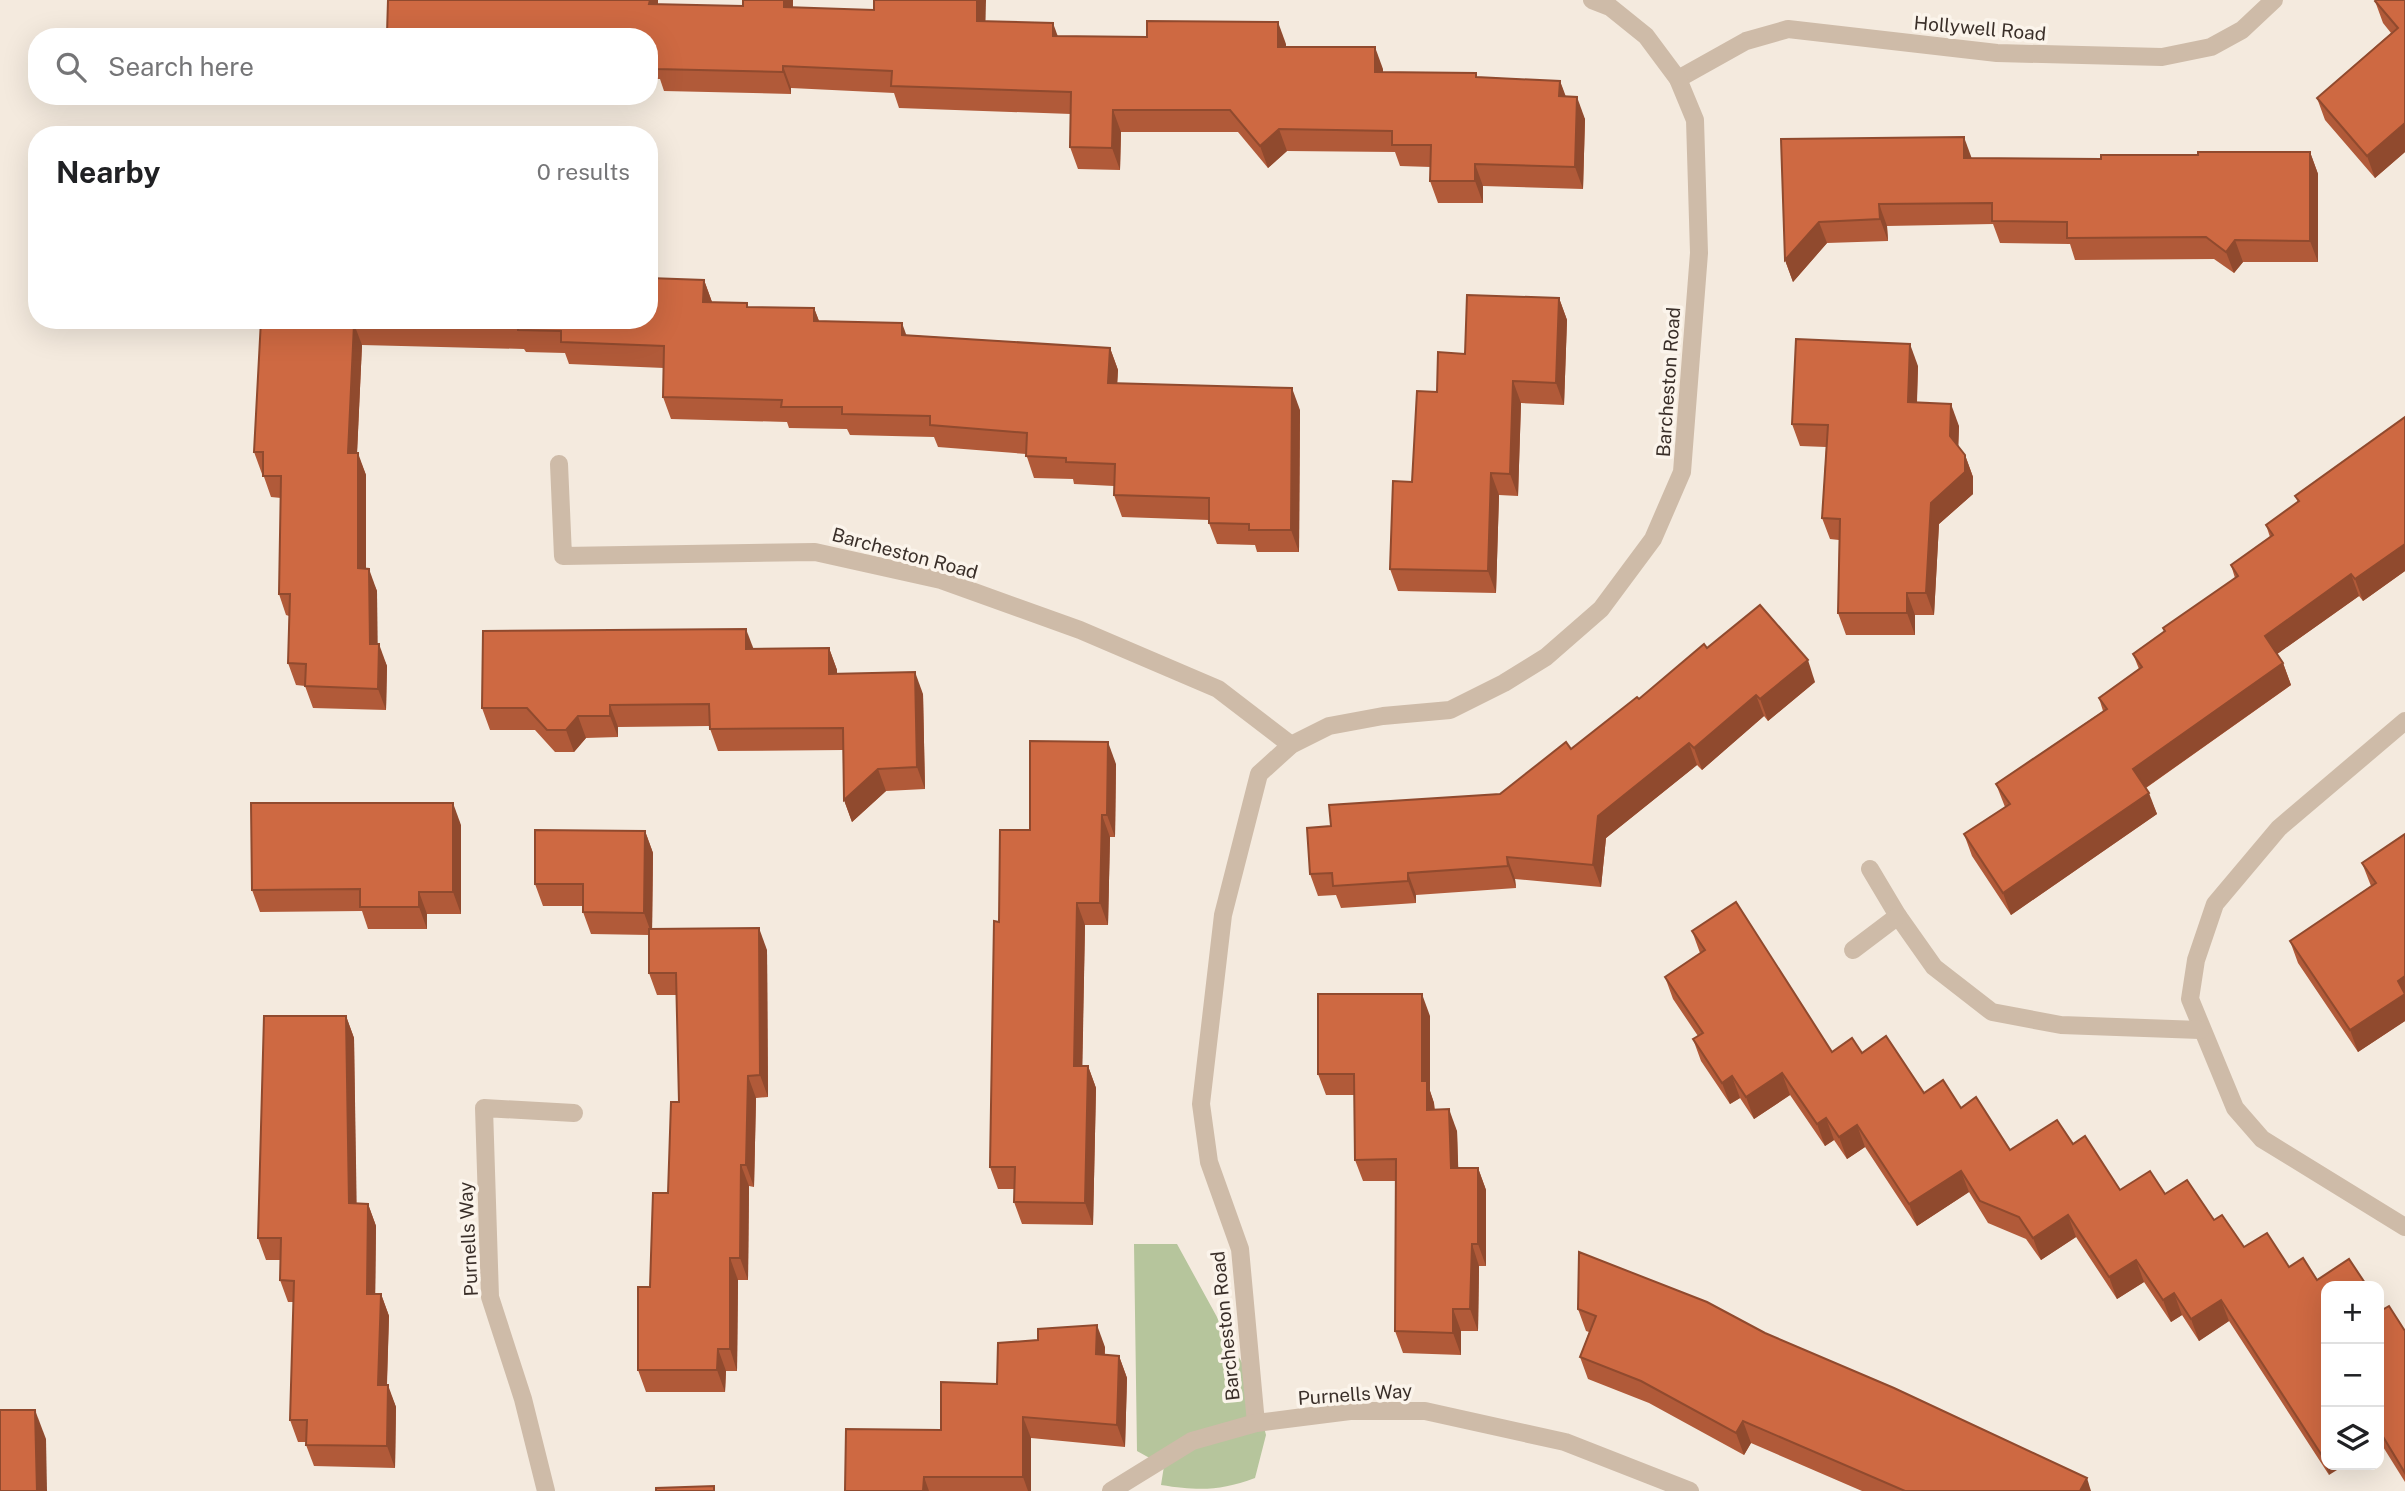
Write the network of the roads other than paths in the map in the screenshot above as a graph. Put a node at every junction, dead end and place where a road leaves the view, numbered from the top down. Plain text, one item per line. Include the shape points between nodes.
1 (1592, 0) edge
2 (2274, 0) edge
3 (1678, 79) junction
4 (559, 464) dead end
5 (2405, 721) edge
6 (1291, 745) junction
7 (1870, 869) dead end
8 (1898, 916) junction
9 (1853, 950) dead end
10 (2200, 1030) junction
11 (573, 1113) dead end
12 (2405, 1227) edge
13 (1256, 1423) junction
14 (546, 1491) edge
15 (1111, 1491) edge
16 (1690, 1491) edge

1 - 3 street, Barcheston Road via 1609,7 1646,36
2 - 3 street, Hollywell Road via 2242,30 2210,47 2162,57 1997,53 1788,30 1746,41
3 - 6 street, Barcheston Road via 1695,120 1699,253 1682,472 1653,539 1601,609 1546,657 1504,683 1450,710 1329,726
4 - 6 street, Barcheston Road via 564,556 815,552 941,580 1080,630 1218,689
5 - 10 street via 2280,828 2215,904 2196,960 2190,999
6 - 13 street, Barcheston Road via 1259,774 1240,846 1223,915 1201,1104 1209,1162 1240,1249
7 - 8 street
8 - 9 street
8 - 10 street via 1934,967 1992,1012 2061,1025
10 - 12 street via 2235,1108 2262,1139
11 - 14 street, Purnells Way via 484,1108 490,1297
13 - 15 street, Purnells Way via 1192,1441
13 - 16 street, Purnells Way via 1350,1411 1425,1410 1565,1442

